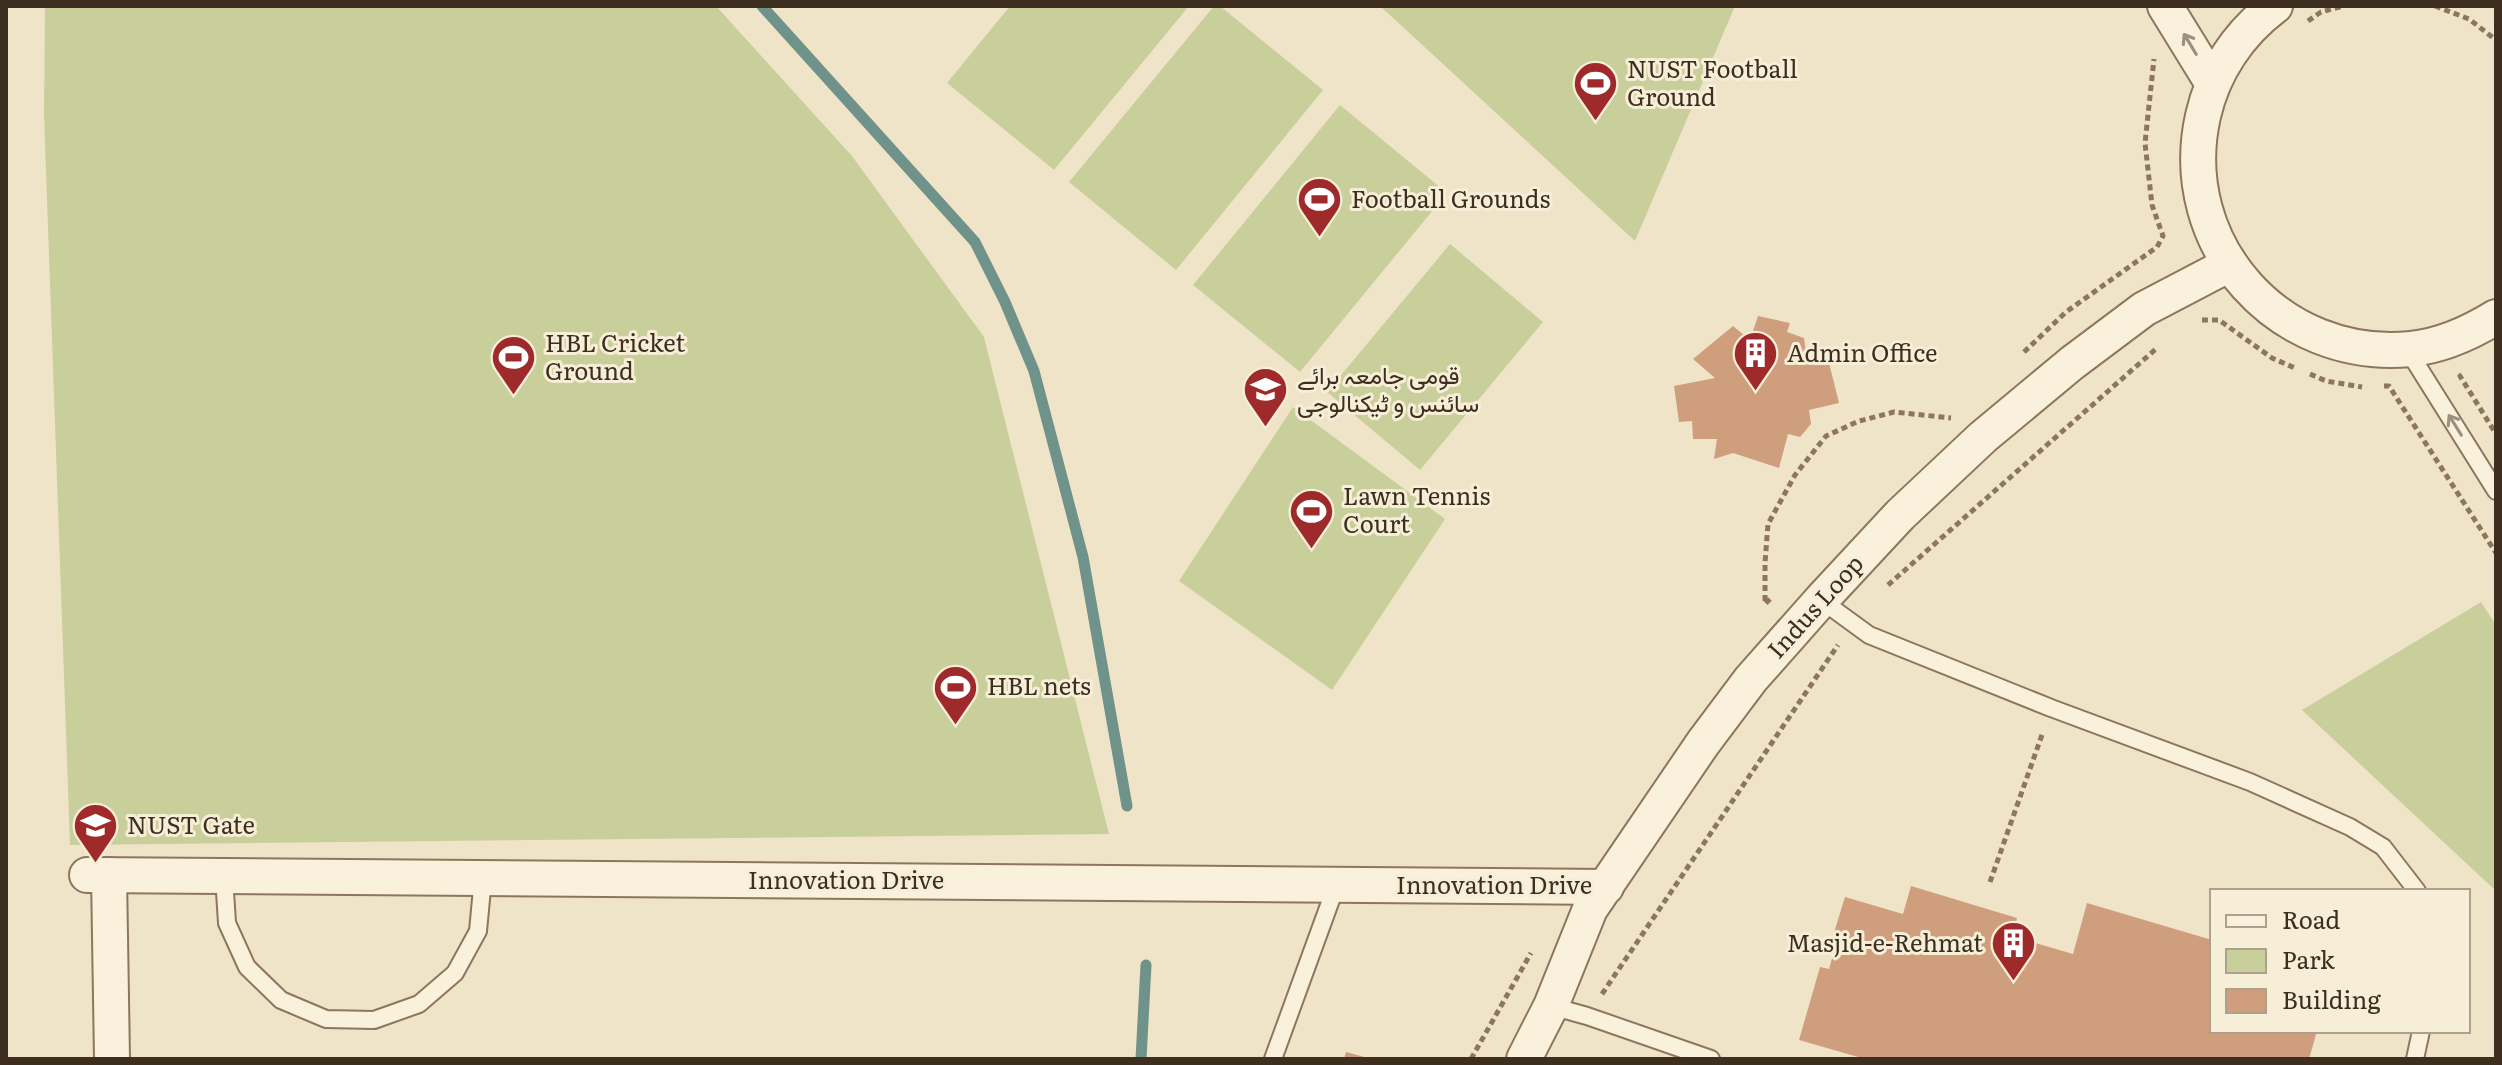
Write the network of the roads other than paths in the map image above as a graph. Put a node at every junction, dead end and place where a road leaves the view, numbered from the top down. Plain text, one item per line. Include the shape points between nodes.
1 (2165, 6) edge
2 (2278, 12) edge
3 (2213, 84) junction
4 (2230, 264) junction
5 (2496, 317) edge
6 (2407, 349) junction
7 (2496, 491) edge
8 (1821, 600) junction
9 (224, 876) junction
10 (483, 878) junction
11 (1336, 886) junction
12 (1606, 887) junction
13 (2415, 889) edge
14 (1551, 1006) junction
15 (2421, 1033) edge
16 (112, 1059) edge
17 (1273, 1059) edge
18 (1524, 1059) edge
19 (1711, 1059) edge
20 (2415, 1059) edge

3 -> 1 street
2 - 3 street via 2240,39
3 - 4 street via 2200,131 2198,173 2208,221
4 - 6 street via 2265,304 2309,332 2365,348
4 - 8 street, Indus Loop via 2144,309 2072,363 1900,515
5 - 6 street via 2458,337
7 -> 6 lane
8 - 12 street, Indus Loop via 1703,743
8 - 13 lane via 1869,635 2250,782 2350,827 2383,847
9 - 10 street, Innovation Drive
9 - 10 lane via 227,923 247,967 281,1000 326,1019 374,1020 419,1004 455,973 478,931
9 - 16 street, Innovation Drive via 98,875
10 - 11 street, Innovation Drive
11 - 12 street, Innovation Drive
11 - 17 lane
12 - 14 street, Indus Loop via 1590,909
14 - 18 street, Indus Loop
14 - 19 lane
15 - 20 lane

